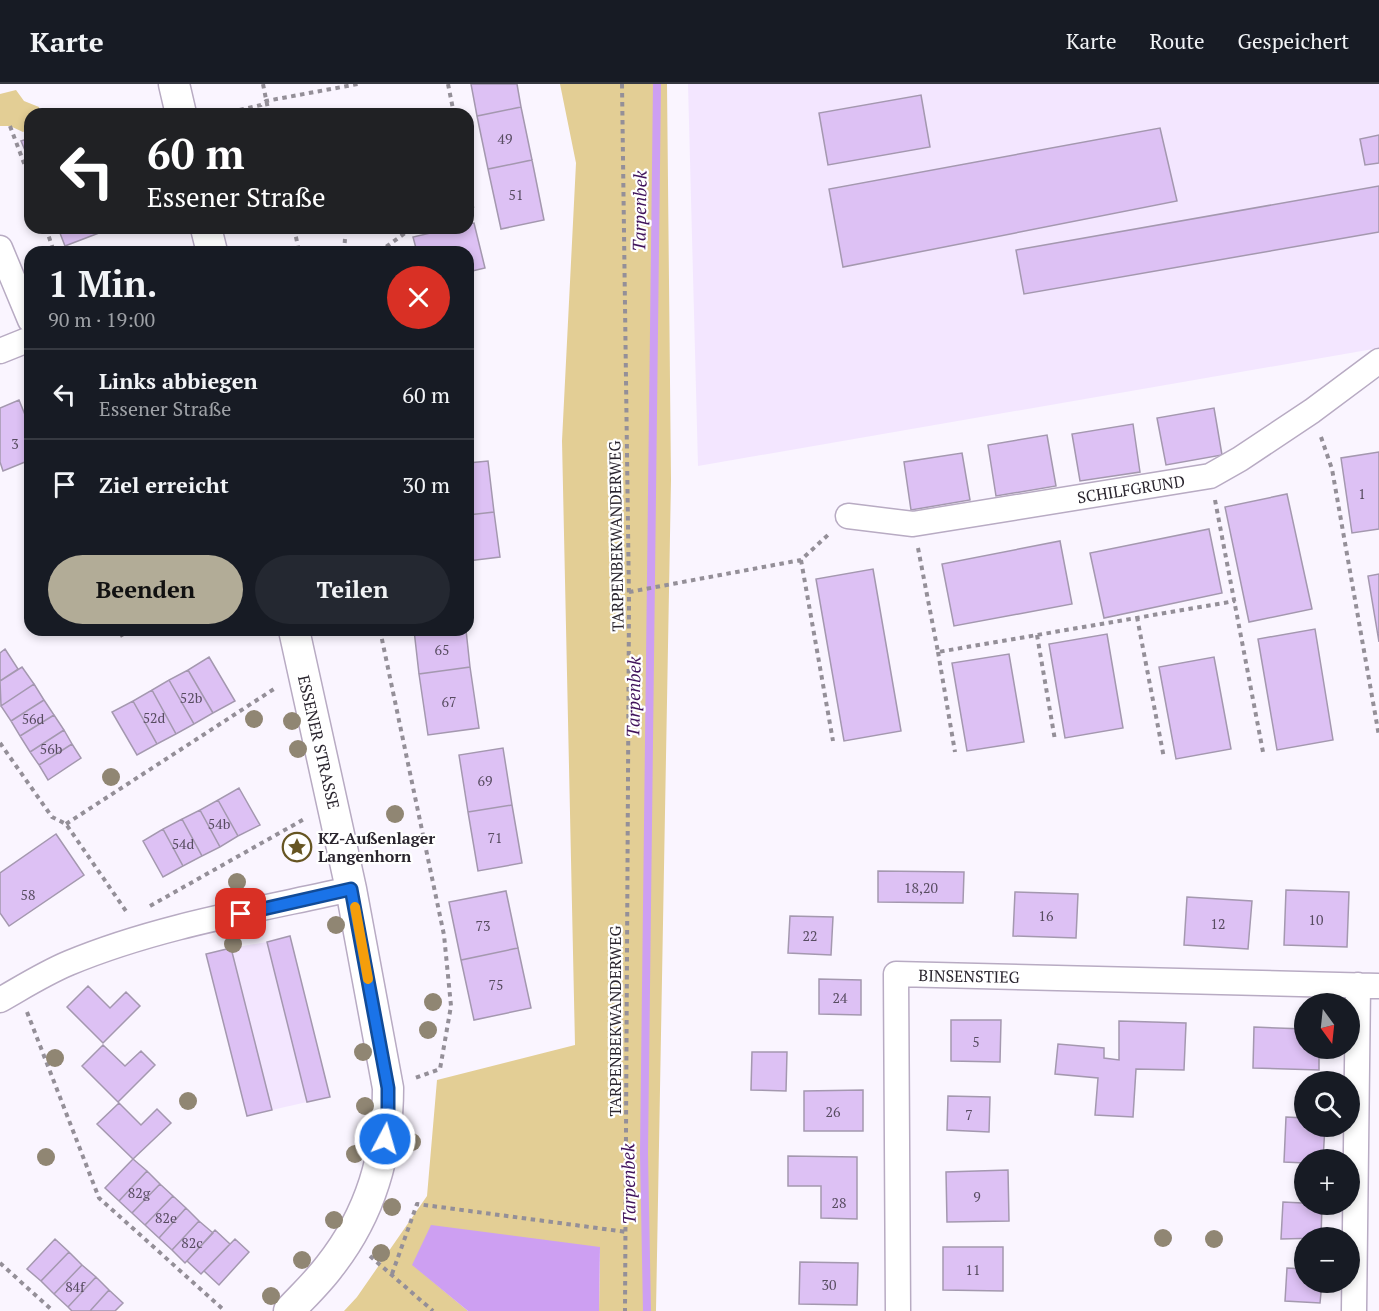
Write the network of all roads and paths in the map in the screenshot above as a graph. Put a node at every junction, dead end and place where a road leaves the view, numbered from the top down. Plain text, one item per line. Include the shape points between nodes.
1 (174, 84) edge
2 (263, 84) edge
3 (358, 84) edge
4 (448, 84) edge
5 (622, 84) edge
6 (266, 101) junction
7 (180, 108) edge
8 (248, 108) edge
9 (268, 108) edge
10 (453, 108) edge
11 (10, 126) dead end
12 (24, 163) edge
13 (404, 234) edge
14 (345, 239) dead end
15 (344, 246) edge
16 (387, 246) edge
17 (0, 248) edge
18 (24, 306) edge
19 (24, 341) edge
20 (0, 351) edge
21 (1379, 361) edge
22 (1312, 411) junction
23 (1210, 476) junction
24 (848, 516) joint
25 (913, 524) junction
26 (801, 560) junction
27 (628, 592) junction
28 (1235, 601) junction
29 (1137, 617) junction
30 (1036, 635) junction
31 (295, 636) edge
32 (381, 636) edge
33 (938, 652) junction
34 (303, 670) junction
35 (1379, 736) edge
36 (1054, 740) dead end
37 (833, 741) dead end
38 (0, 743) edge
39 (955, 752) dead end
40 (1263, 752) dead end
41 (1164, 758) dead end
42 (332, 803) junction
43 (66, 824) junction
44 (351, 889) junction
45 (130, 917) junction
46 (144, 938) junction
47 (1368, 985) edge
48 (9, 995) edge
49 (388, 1088) junction
50 (627, 1232) junction
51 (350, 1238) junction
52 (0, 1263) edge
53 (392, 1274) junction
54 (52, 1311) edge
55 (225, 1311) edge
56 (289, 1311) edge
57 (433, 1311) edge
58 (625, 1311) edge
59 (898, 1311) edge
60 (1354, 1311) edge

1 - 7 street
2 - 6 path
3 - 6 path
4 - 10 path
5 - 27 path, TARPENBEKWANDERWEG
6 - 8 path
6 - 9 path
11 - 12 path
13 - 16 path
14 - 15 path
17 - 18 street
19 - 20 street
21 - 22 street, SCHILFGRUND
22 - 23 street, SCHILFGRUND
22 - 35 path via 1332,469
23 - 25 street, SCHILFGRUND
23 - 28 path
24 - 25 street, SCHILFGRUND
24 - 26 path
25 - 33 path
26 - 27 path
26 - 37 path
27 - 50 path, TARPENBEKWANDERWEG
28 - 29 path
28 - 40 path
29 - 30 path
29 - 41 path
30 - 33 path
30 - 36 path
31 - 34 street, ESSENER STRASSE
32 - 49 path via 444,935 451,1006 440,1069
33 - 39 path
34 - 42 street, ESSENER STRASSE
34 - 43 path
38 - 43 path via 52,818
42 - 44 street, ESSENER STRASSE
42 - 45 path
43 - 45 path
44 - 46 street
44 - 49 street, ESSENER STRASSE
45 - 46 path
46 - 48 street via 68,963
47 - 59 street, BINSENSTIEG via 896,974
47 - 60 street
48 - 55 path via 99,1198
49 - 51 street, ESSENER STRASSE via 382,1158
50 - 53 path via 417,1204
50 - 58 path, TARPENBEKWANDERWEG
51 - 53 path
51 - 56 street, ESSENER STRASSE
52 - 54 path
53 - 57 path

